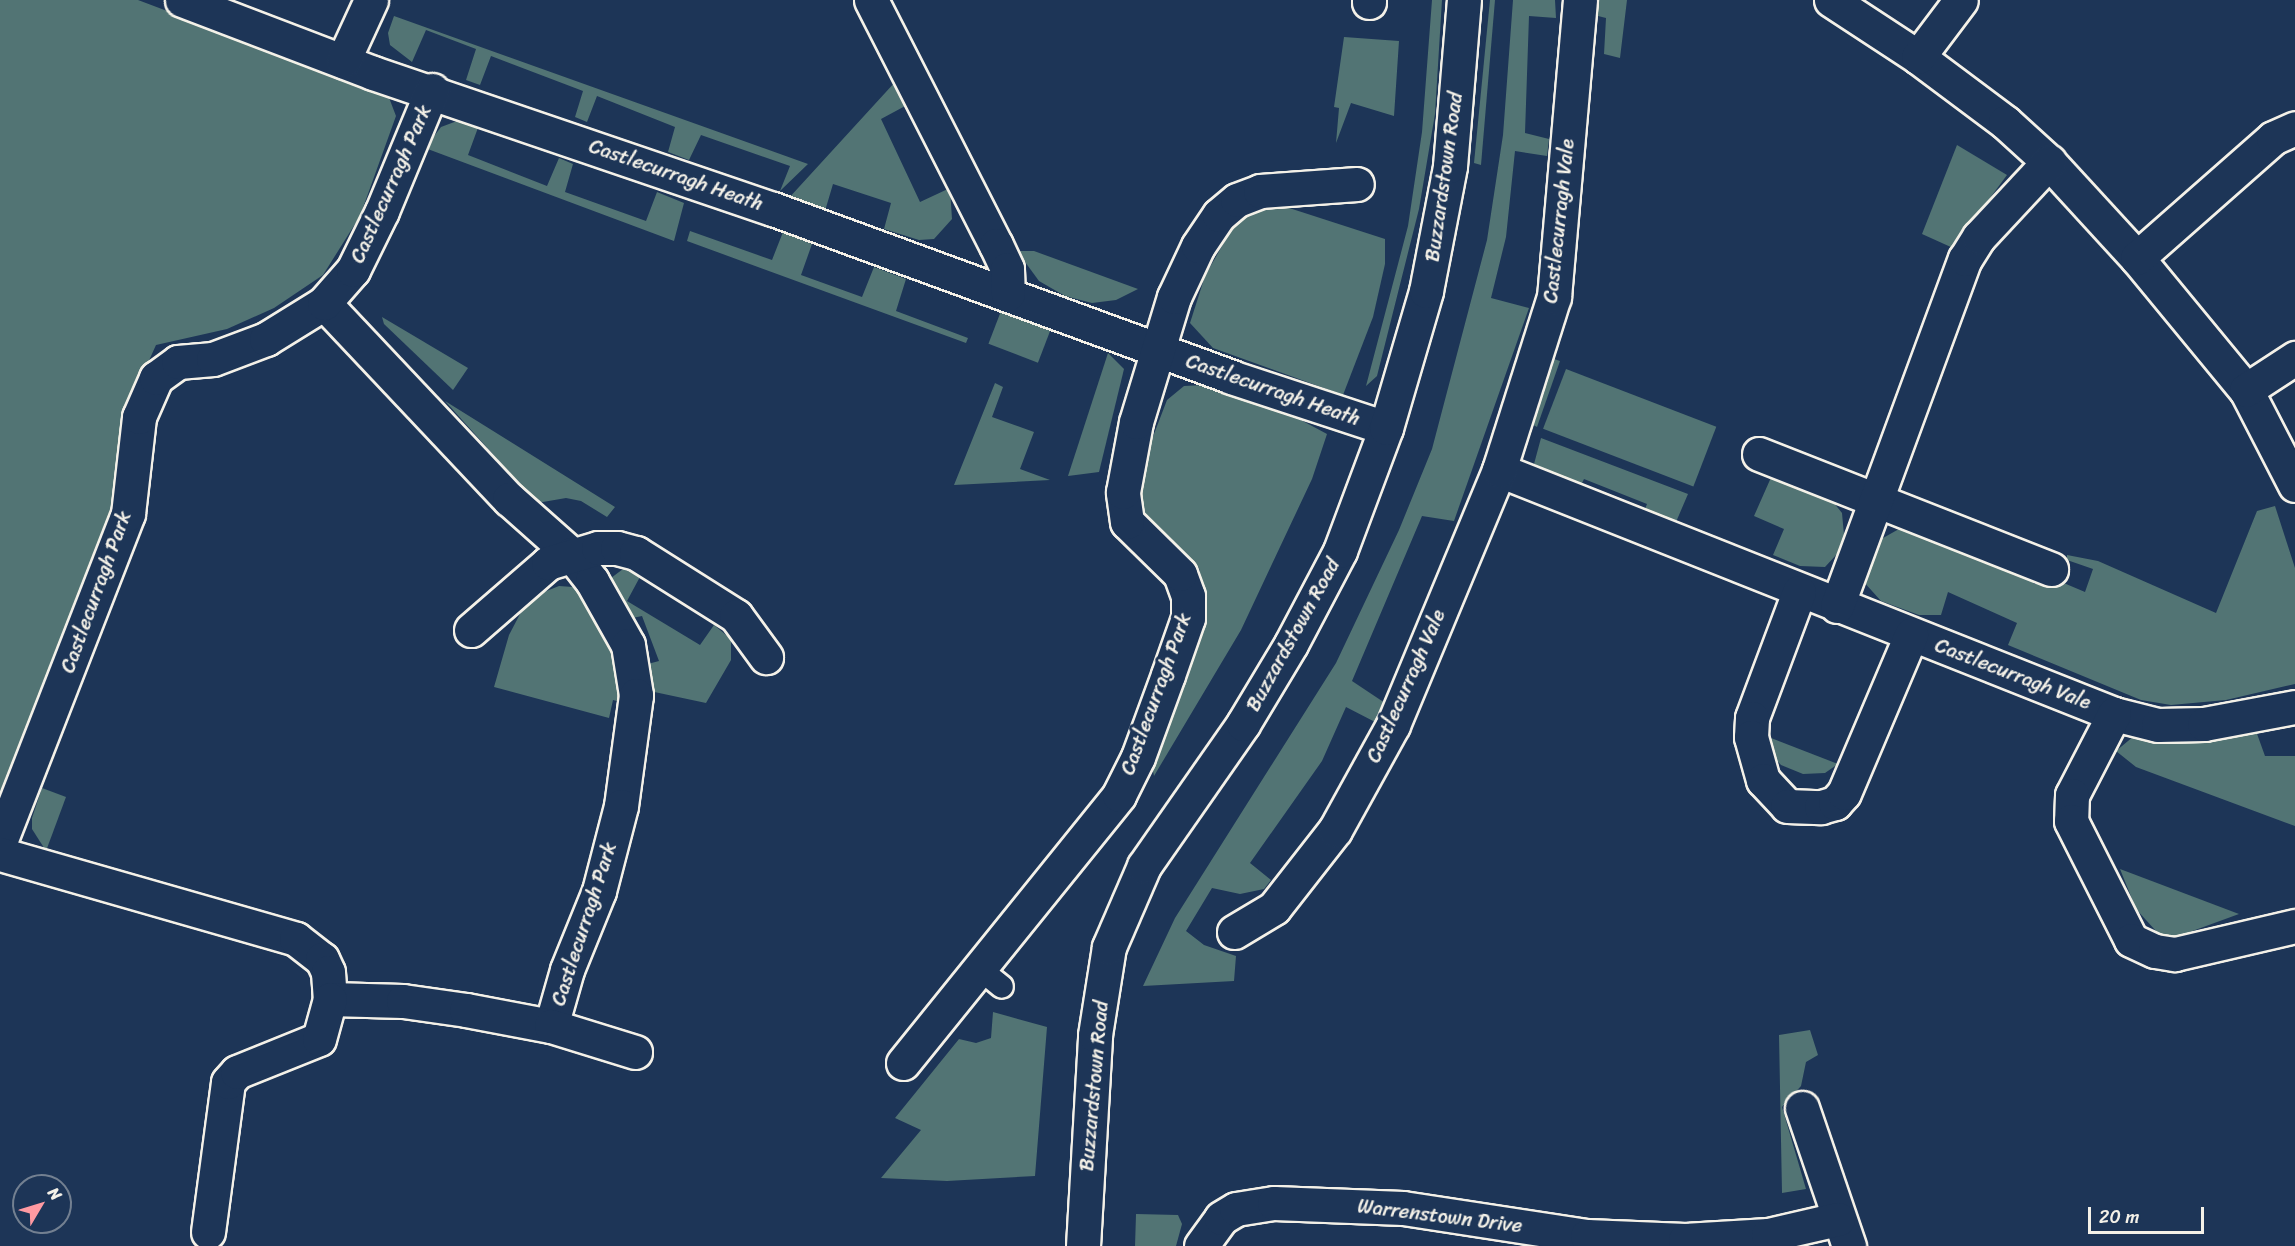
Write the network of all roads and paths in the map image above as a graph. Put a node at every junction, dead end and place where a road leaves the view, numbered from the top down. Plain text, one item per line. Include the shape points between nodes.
1 (182, 0) edge
2 (371, 0) edge
3 (871, 0) edge
4 (1464, 0) edge
5 (1580, 0) edge
6 (1831, 0) edge
7 (1961, 0) edge
8 (1918, 57) junction
9 (343, 61) junction
10 (432, 90) junction
11 (2295, 128) edge
12 (2049, 162) junction
13 (1358, 184) dead end
14 (2136, 258) junction
15 (1008, 294) junction
16 (324, 303) junction
17 (1160, 350) junction
18 (2295, 358) edge
19 (2246, 390) junction
20 (1386, 429) junction
21 (1760, 454) dead end
22 (1499, 470) junction
23 (2295, 485) edge
24 (1875, 500) junction
25 (571, 554) junction
26 (2051, 569) dead end
27 (1799, 592) junction
28 (1837, 606) junction
29 (471, 630) dead end
30 (1911, 635) junction
31 (765, 657) dead end
32 (2295, 707) edge
33 (2114, 714) junction
34 (0, 842) edge
35 (0, 854) edge
36 (2295, 926) edge
37 (1234, 932) dead end
38 (330, 999) junction
39 (551, 1026) junction
40 (635, 1052) dead end
41 (903, 1063) dead end
42 (1802, 1108) dead end
43 (208, 1232) dead end
44 (1843, 1232) edge
45 (1587, 1241) edge
46 (1083, 1246) edge
47 (1201, 1246) edge

1 - 9 street, Castlecurragh Heath
2 - 9 street
3 - 15 street via 996,245 1007,269
4 - 20 street, Buzzardstown Road via 1450,166 1426,291
5 - 22 street, Castlecurragh Vale via 1554,297
6 - 8 street
7 - 8 street
8 - 12 street via 2005,122
9 - 10 street, Castlecurragh Heath
10 - 15 street, Castlecurragh Heath
10 - 16 street, Castlecurragh Park via 353,270
11 - 14 street via 2273,138
12 - 14 street
12 - 24 street via 1979,237 1965,259
13 - 17 street, Castlecurragh Heath via 1260,191 1237,200 1219,215 1198,246 1174,297
14 - 19 street
15 - 17 street, Castlecurragh Heath
16 - 25 street, Castlecurragh Park via 509,499
16 - 34 street, Castlecurragh Park via 267,339 213,359 178,362 156,378 139,417 128,513
17 - 20 street, Castlecurragh Heath
17 - 41 street, Castlecurragh Park via 1136,422 1123,508 1135,533 1180,574 1188,596 1188,618 1138,757 1119,795 991,978
18 - 19 street
19 - 23 street
20 - 46 street, Buzzardstown Road via 1340,551 1296,634 1243,724 1144,866 1109,947 1095,1035
21 - 24 street
22 - 27 street, Castlecurragh Vale
22 - 37 street, Castlecurragh Vale via 1393,725 1335,830 1274,908
24 - 26 street
24 - 28 street
25 - 29 street via 548,563
25 - 31 street via 598,548 636,553 736,616
25 - 39 street, Castlecurragh Park via 592,581 628,645 636,695 621,806 610,849
27 - 28 street, Castlecurragh Vale
27 - 30 street, Castlecurragh Vale via 1752,718 1753,746 1763,780 1787,806 1821,807 1835,802 1844,793
28 - 30 street, Castlecurragh Vale
30 - 33 street, Castlecurragh Vale
32 - 33 street, Castlecurragh Vale via 2204,724 2158,725
33 - 36 street, Castlecurragh Vale via 2072,795 2071,821 2131,940 2155,951 2175,954
35 - 38 street via 296,939 322,959 328,972
38 - 39 street, Castlecurragh Park via 402,1001
38 - 43 street via 319,1039 237,1072 228,1082
39 - 40 street, Castlecurragh Park
42 - 44 street, Warrenstown Drive
44 - 45 street, Warrenstown Drive via 1804,1229 1729,1239
45 - 47 street, Warrenstown Drive via 1403,1208 1274,1203 1236,1209 1221,1218

